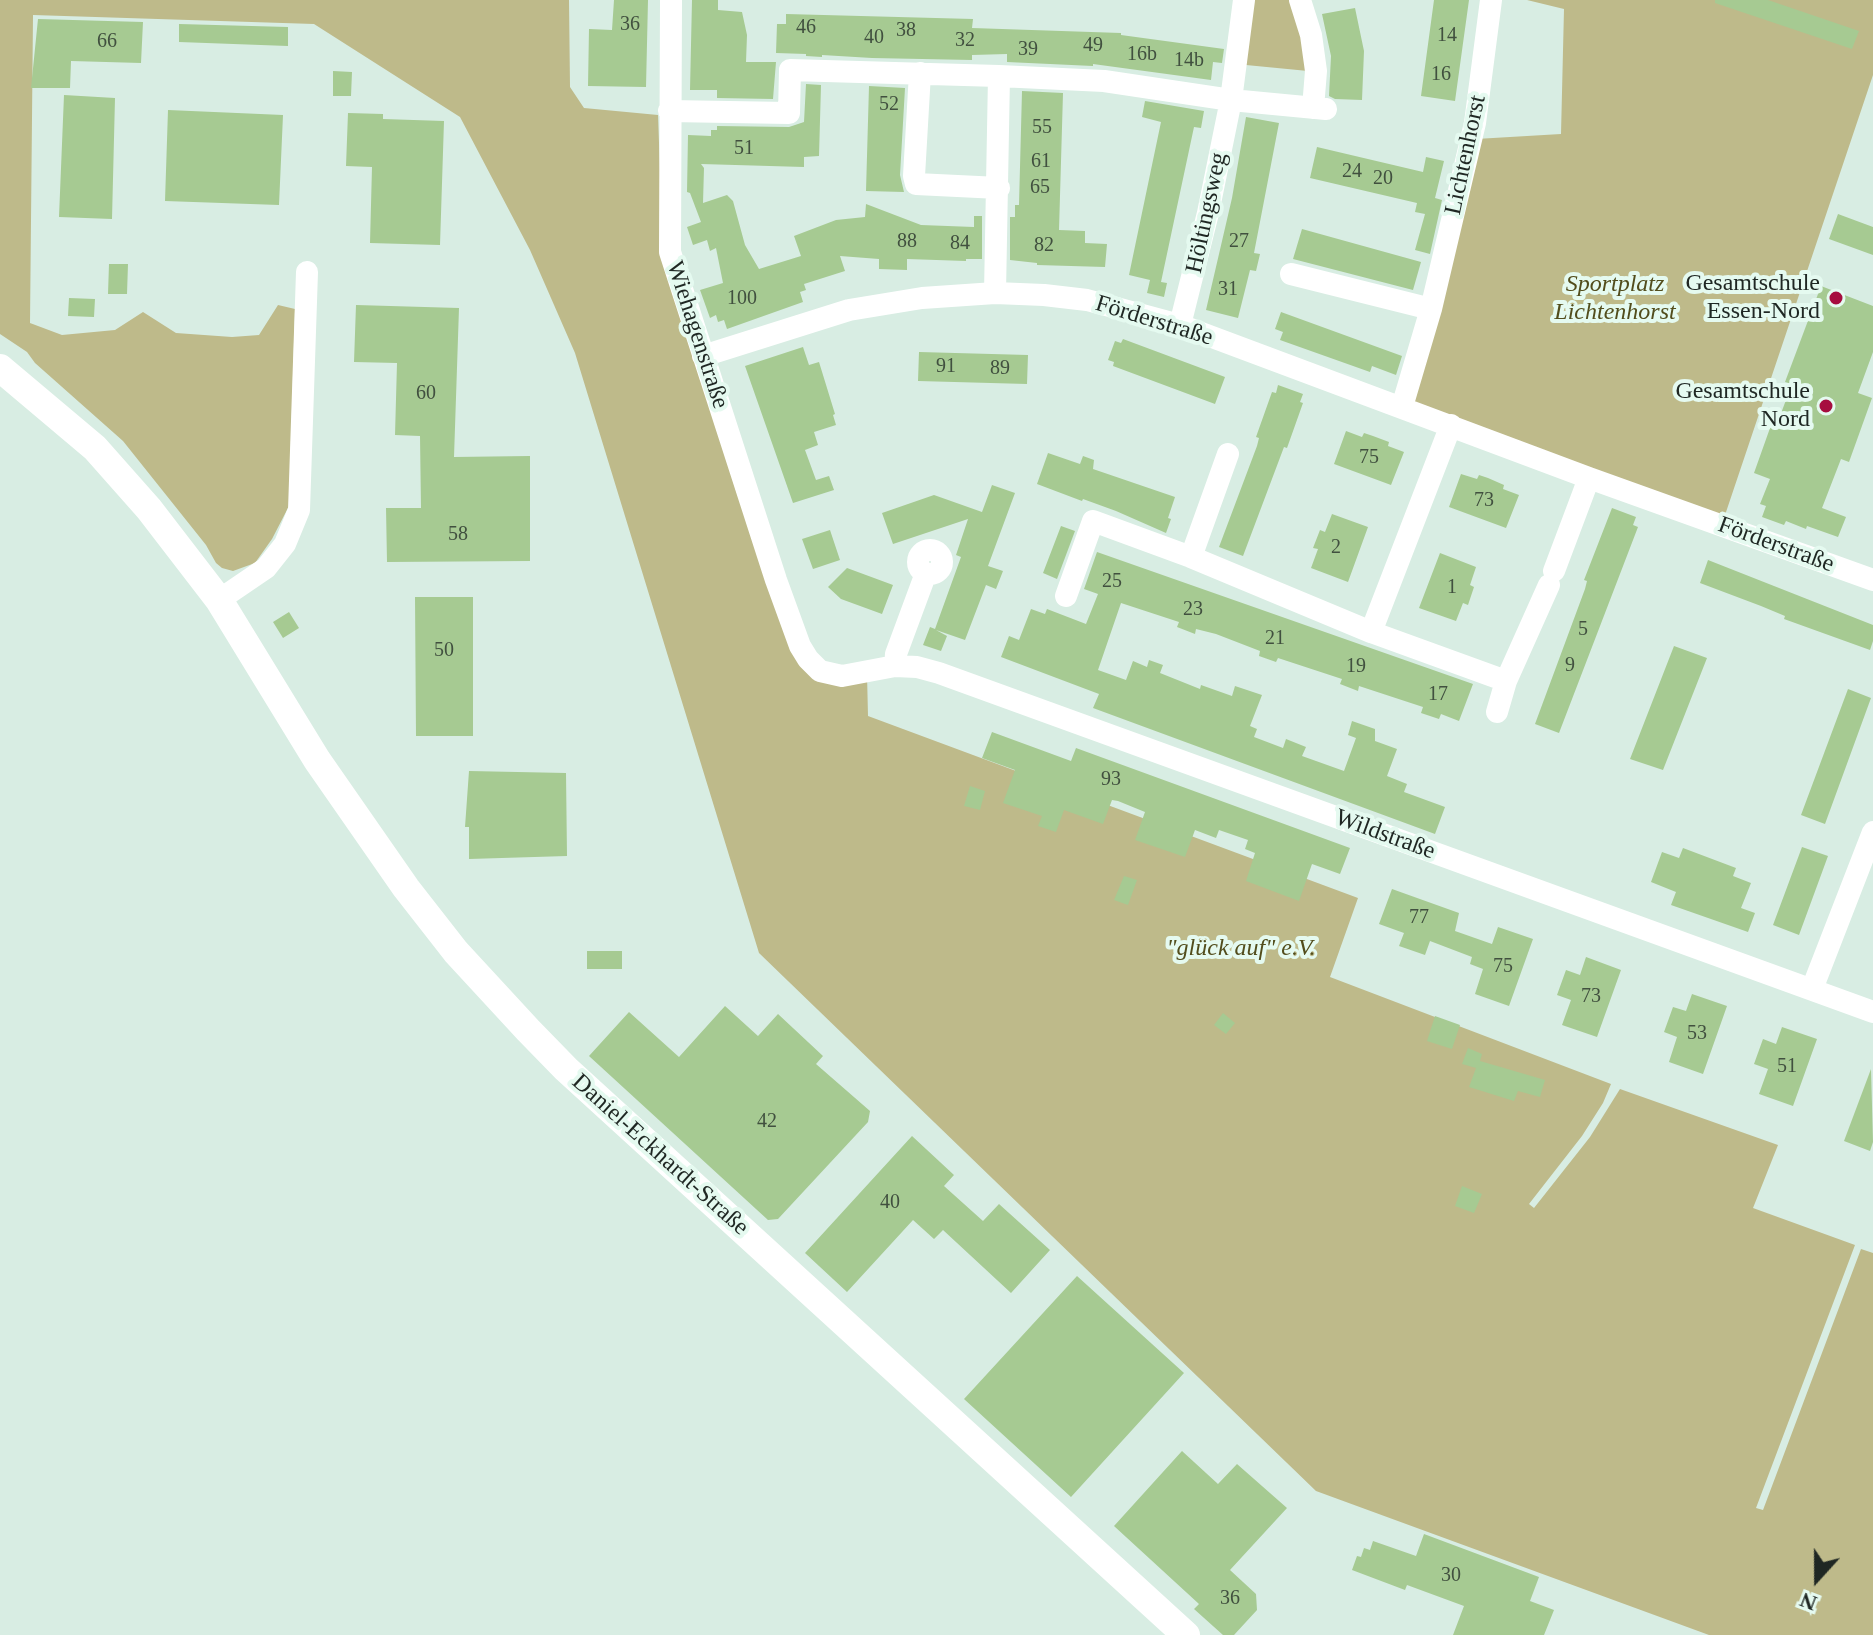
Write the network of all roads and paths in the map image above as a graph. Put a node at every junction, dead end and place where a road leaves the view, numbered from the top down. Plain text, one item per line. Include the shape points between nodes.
1 (671, 0) edge
2 (1244, 0) edge
3 (1300, 0) edge
4 (1491, 0) edge
5 (920, 73) junction
6 (999, 76) junction
7 (1231, 100) junction
8 (669, 111) junction
9 (999, 188) junction
10 (307, 272) dead end
11 (1291, 274) dead end
12 (995, 293) junction
13 (1431, 309) junction
14 (1180, 325) junction
15 (703, 356) junction
16 (0, 368) edge
17 (1402, 407) junction
18 (1451, 425) junction
19 (1228, 454) dead end
20 (1589, 478) junction
21 (1191, 557) junction
22 (926, 573) dead end
23 (1873, 580) edge
24 (1066, 596) dead end
25 (219, 600) junction
26 (788, 612) joint
27 (1371, 632) junction
28 (895, 666) junction
29 (1506, 681) junction
30 (1497, 712) dead end
31 (1873, 832) edge
32 (1812, 989) junction
33 (1873, 1012) edge
34 (1186, 1635) edge

1 - 8 street, Wiehagenstraße
2 - 7 street, Höltingsweg
3 - 7 street via 1313,47 1320,108
4 - 13 street, Lichtenhorst via 1475,123
5 - 6 street
5 - 8 street via 790,70 789,113
5 - 9 street via 916,184
6 - 7 street via 1104,81
6 - 9 street
7 - 14 street, Höltingsweg
8 - 15 street, Wiehagenstraße via 670,252
9 - 12 street
10 - 25 street via 299,510 285,544 266,568
11 - 13 street
12 - 14 street, Förderstraße via 1087,300
12 - 15 street, Förderstraße via 849,310
13 - 17 street, Lichtenhorst
14 - 17 street, Förderstraße
15 - 26 street, Wiehagenstraße
16 - 25 street, Daniel-Eckhardt-Straße via 95,448
17 - 18 street, Förderstraße
18 - 20 street, Förderstraße
18 - 27 street
19 - 21 street
20 - 23 street, Förderstraße
20 - 29 street
21 - 24 street via 1093,521
21 - 27 street
22 - 28 street
25 - 34 street, Daniel-Eckhardt-Straße via 358,823 456,952 528,1030
26 - 28 street, Wildstraße via 800,646 820,671 842,676
27 - 29 street
28 - 32 street, Wildstraße via 939,673
29 - 30 street
31 - 32 street
32 - 33 street, Wildstraße

